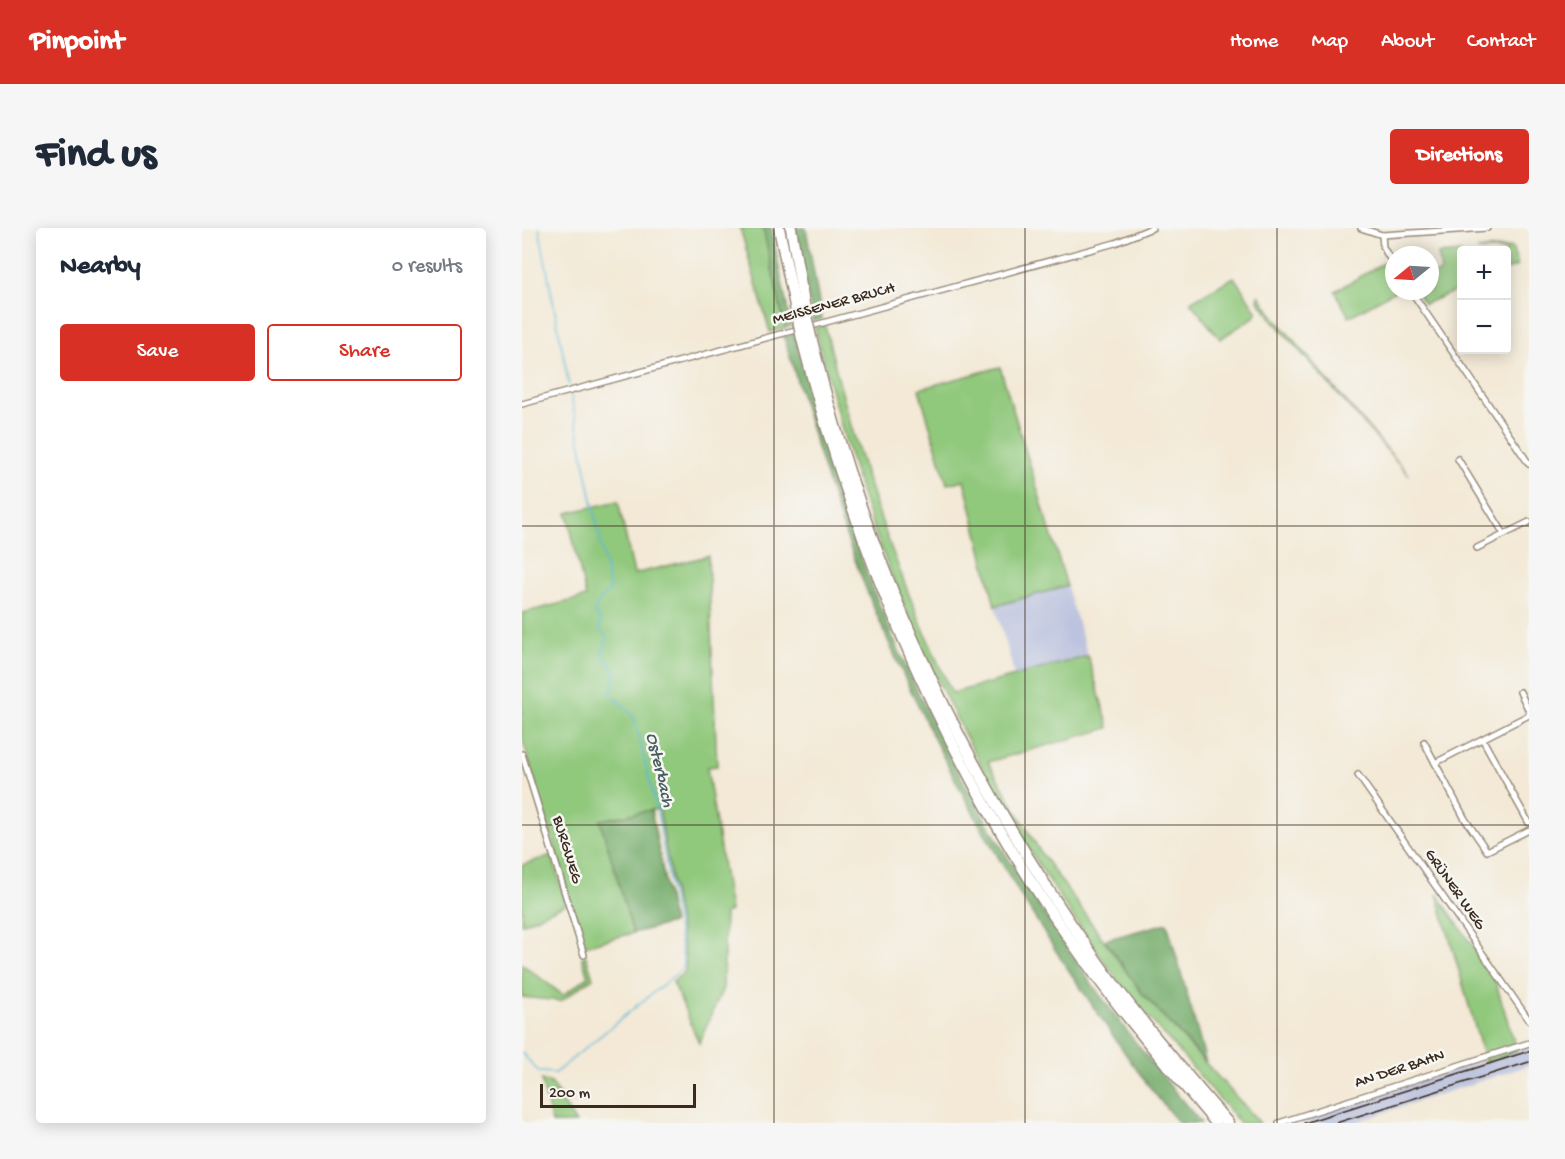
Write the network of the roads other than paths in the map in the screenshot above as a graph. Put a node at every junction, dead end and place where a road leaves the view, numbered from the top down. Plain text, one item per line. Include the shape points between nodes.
1 (779, 228) edge
2 (791, 228) edge
3 (1152, 228) edge
4 (1361, 228) edge
5 (1487, 228) edge
6 (1382, 235) junction
7 (1385, 250) edge
8 (1417, 300) edge
9 (802, 316) junction
10 (807, 338) junction
11 (522, 404) edge
12 (1458, 459) dead end
13 (1529, 464) edge
14 (1529, 522) edge
15 (1504, 534) junction
16 (1477, 548) dead end
17 (1520, 692) dead end
18 (1529, 713) edge
19 (1483, 740) junction
20 (1424, 742) dead end
21 (522, 754) edge
22 (1436, 763) junction
23 (1358, 776) dead end
24 (1529, 823) edge
25 (1529, 830) edge
26 (584, 955) dead end
27 (1529, 1020) edge
28 (1529, 1043) edge
29 (1216, 1123) edge
30 (1228, 1123) edge
31 (1279, 1123) edge

1 - 9 highway
2 - 9 highway
3 - 11 street, MEISSENER BRUCH via 1115,243
4 - 6 street
5 - 6 street
6 - 7 street
8 - 13 street
9 - 10 highway, bridge
10 - 29 highway via 832,449 878,579 965,769 1087,963 1141,1035
10 - 30 highway via 882,565 928,674 973,764 1034,867 1095,958 1153,1035
12 - 15 street
14 - 15 street
15 - 16 street
17 - 18 street
18 - 19 street
19 - 22 street
19 - 24 street
20 - 22 street
21 - 26 street, BURGWEG
22 - 25 street via 1487,851
23 - 27 street, GRÜNER WEG
28 - 31 street, AN DER BAHN

